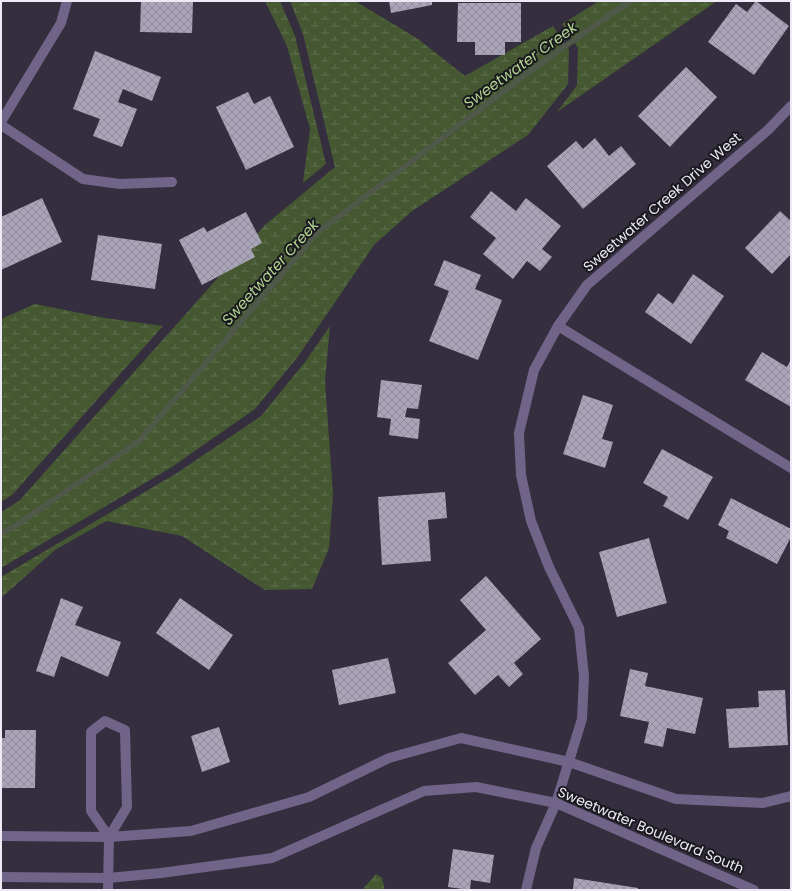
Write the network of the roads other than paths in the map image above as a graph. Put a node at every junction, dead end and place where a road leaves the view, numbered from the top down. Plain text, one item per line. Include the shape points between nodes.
1 (67, 1) edge
2 (791, 106) edge
3 (1, 124) edge
4 (172, 182) dead end
5 (558, 326) junction
6 (791, 468) edge
7 (569, 762) junction
8 (791, 796) edge
9 (556, 803) junction
10 (1, 836) edge
11 (108, 836) junction
12 (1, 877) edge
13 (108, 878) junction
14 (108, 890) edge
15 (526, 890) edge
16 (754, 890) edge

1 - 3 street via 61,23
2 - 5 street, Sweetwater Creek Drive West via 768,130 587,285
3 - 4 street via 83,179 120,184
5 - 6 street
5 - 7 street, Sweetwater Creek Drive West via 534,370 519,433 521,475 531,521 579,628 584,676 582,719
7 - 8 street via 676,799 763,803
7 - 9 street, Sweetwater Creek Drive West
7 - 11 street via 461,738 390,758 309,797 191,831
9 - 13 street, Sweetwater Boulevard South via 476,787 424,791 272,858
9 - 15 street, Sweetwater Creek Drive West via 536,848
9 - 16 street, Sweetwater Boulevard South
10 - 11 street
11 - 11 street via 127,807 127,792 125,730 105,721 91,732 91,811
11 - 13 street
12 - 13 street, Sweetwater Boulevard South
13 - 14 street

